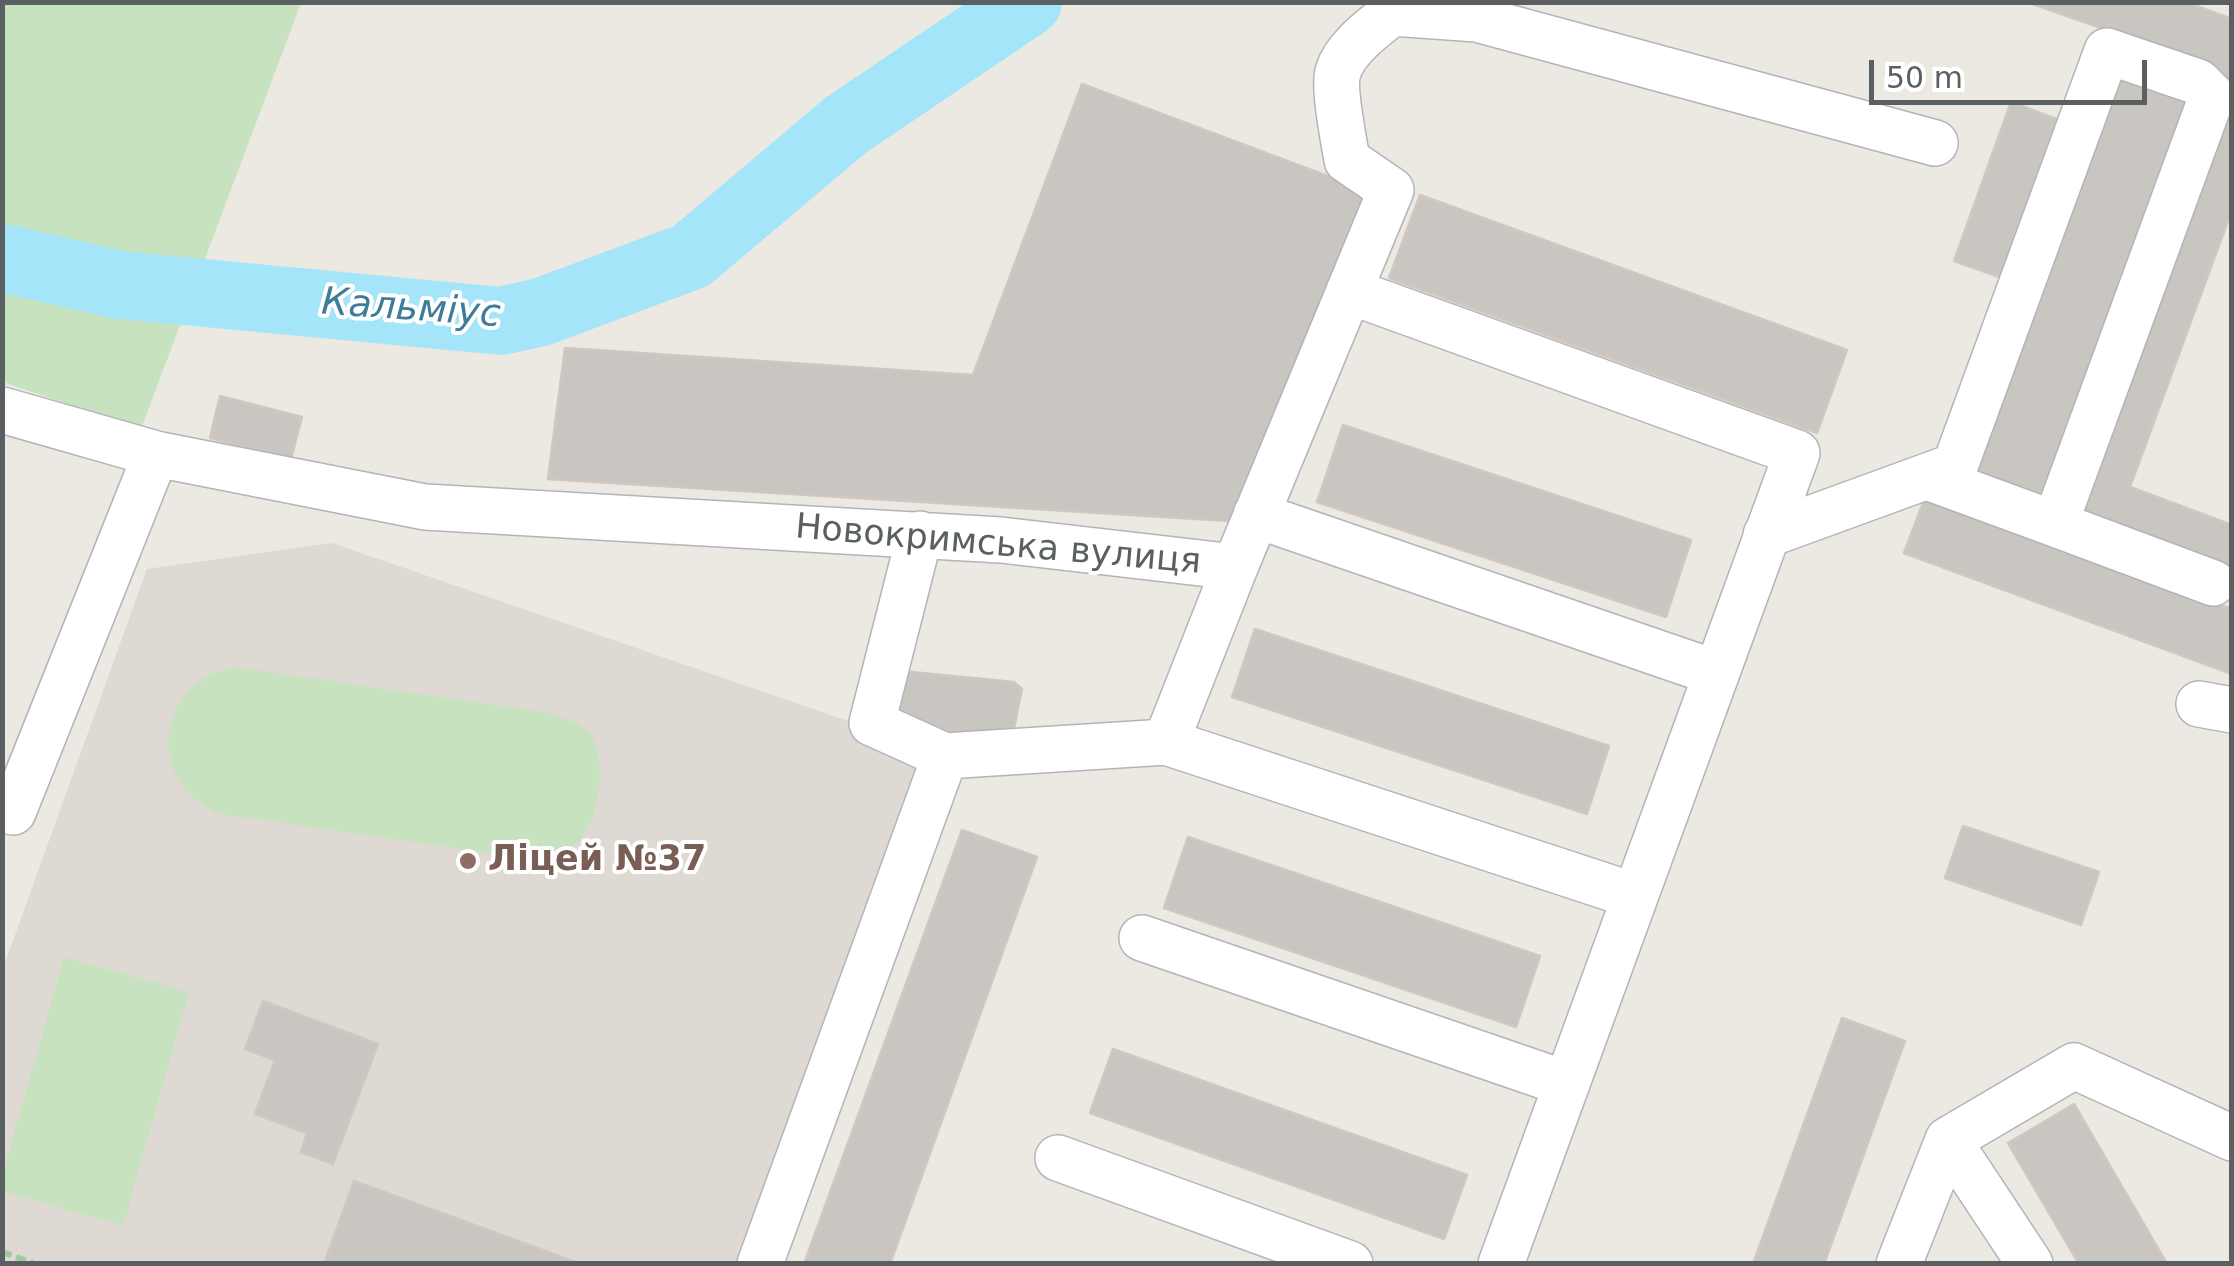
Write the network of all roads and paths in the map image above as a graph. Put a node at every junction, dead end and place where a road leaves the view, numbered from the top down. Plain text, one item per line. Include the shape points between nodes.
1 (1935, 143) dead end
2 (1349, 291) junction
3 (2, 410) edge
4 (156, 454) junction
5 (1926, 477) junction
6 (1256, 515) junction
7 (2054, 524) junction
8 (920, 534) junction
9 (1766, 535) junction
10 (1234, 567) junction
11 (2213, 583) dead end
12 (1716, 674) junction
13 (1166, 742) junction
14 (944, 756) junction
15 (6, 820) edge
16 (1635, 896) junction
17 (1142, 938) dead end
18 (1567, 1084) junction
19 (2232, 1138) edge
20 (1948, 1140) junction
21 (1058, 1158) dead end
22 (2, 1252) edge
23 (35, 1264) edge
24 (760, 1264) edge
25 (1350, 1264) edge
26 (1501, 1264) edge
27 (1898, 1264) edge
28 (2030, 1264) edge

1 - 2 street, Новокримська вулиця via 1477,19 1392,13 1358,40 1338,72 1347,160 1391,190
2 - 6 street, Новокримська вулиця
2 - 9 street via 1796,453
3 - 4 street, Новокримська вулиця
4 - 8 street, Новокримська вулиця via 425,507
4 - 15 street
5 - 7 street
5 - 7 street via 1955,466 2108,51 2198,82 2212,96
5 - 9 street
6 - 10 street, Новокримська вулиця
6 - 12 street
7 - 11 street
8 - 10 street, Новокримська вулиця
8 - 14 street via 872,723
9 - 12 street
10 - 13 street
12 - 16 street
13 - 14 street
13 - 16 street
14 - 24 street
16 - 18 street
17 - 18 street
18 - 26 street
19 - 20 street via 2074,1066
20 - 27 street
20 - 28 street
21 - 25 street
22 - 23 path

